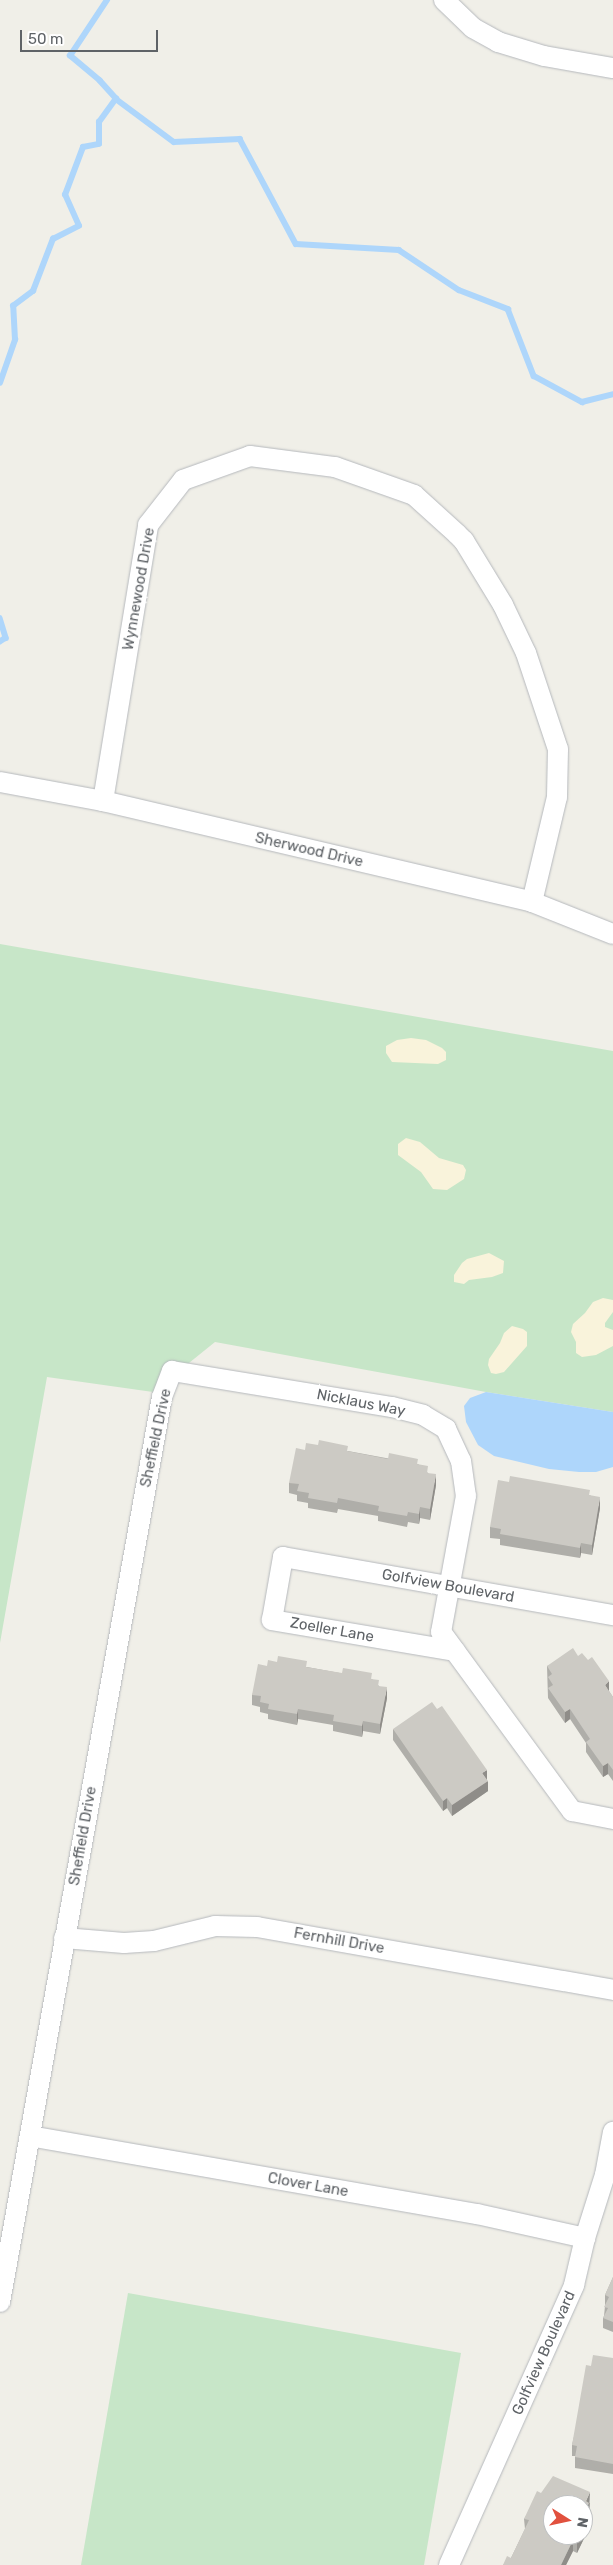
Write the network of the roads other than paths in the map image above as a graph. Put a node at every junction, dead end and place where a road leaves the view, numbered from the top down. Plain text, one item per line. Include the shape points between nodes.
1 (444, 0) edge
2 (613, 68) edge
3 (0, 782) edge
4 (103, 802) junction
5 (532, 902) junction
6 (613, 934) edge
7 (172, 1371) joint
8 (283, 1557) joint
9 (448, 1586) junction
10 (613, 1616) edge
11 (455, 1651) junction
12 (613, 1819) edge
13 (64, 1938) junction
14 (613, 1990) edge
15 (613, 2132) edge
16 (30, 2136) junction
17 (6, 2235) edge
18 (585, 2238) junction
19 (0, 2302) edge
20 (450, 2565) edge

1 - 2 street via 473,28 498,42 544,56
3 - 4 street, Sherwood Drive
4 - 5 street, Sherwood Drive
4 - 5 street, Wynnewood Drive via 148,525 183,480 250,456 335,467 414,495 464,541 503,605 526,653 558,749 557,797
5 - 6 street, Sherwood Drive
7 - 9 street, Nicklaus Way via 392,1406 423,1415 446,1429 461,1461 466,1496
7 - 13 street, Sheffield Drive via 162,1397
8 - 9 street, Golfview Boulevard
8 - 11 street, Zoeller Lane via 272,1620
9 - 10 street, Golfview Boulevard
9 - 11 street via 441,1632
11 - 12 street via 572,1811
13 - 14 street, Fernhill Drive via 124,1943 154,1941 215,1926 256,1927
13 - 16 street, Sheffield Drive
15 - 18 street, Golfview Boulevard via 605,2175
16 - 17 street, Sheffield Drive
16 - 18 street, Clover Lane via 476,2214
17 - 19 street, Sheffield Drive
18 - 20 street, Golfview Boulevard via 568,2300

